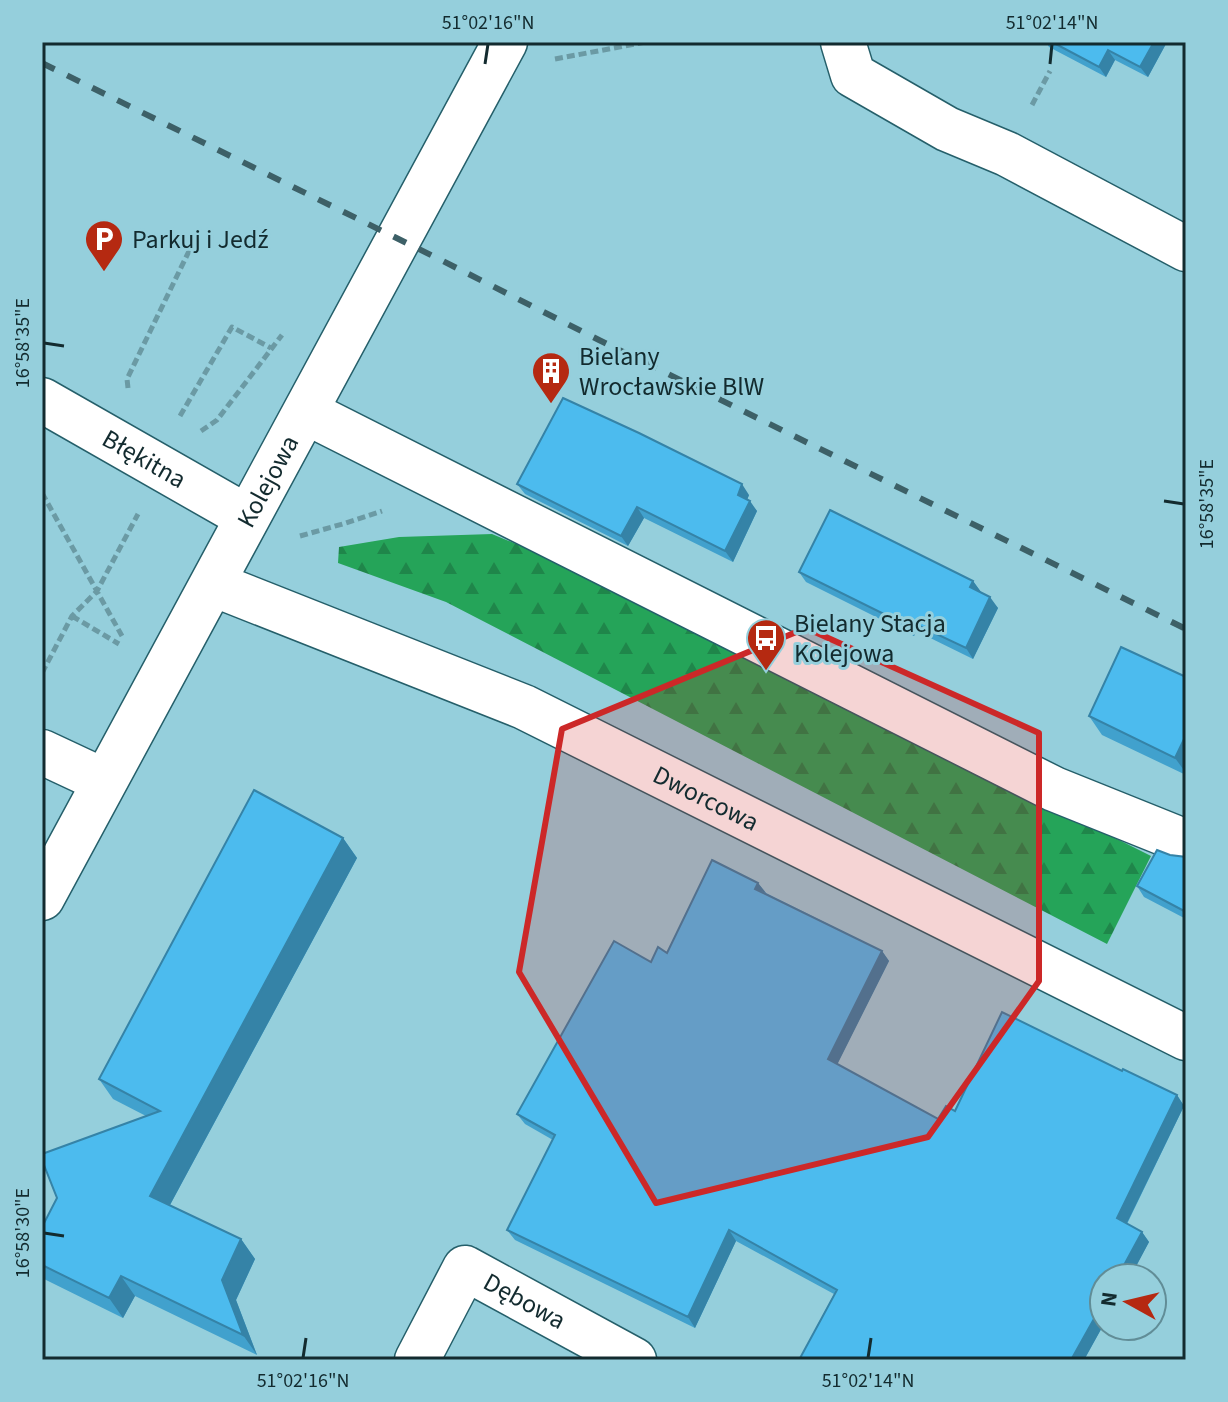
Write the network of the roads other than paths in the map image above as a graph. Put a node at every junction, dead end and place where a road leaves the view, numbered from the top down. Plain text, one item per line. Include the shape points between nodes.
1 (843, 42) edge
2 (499, 53) edge
3 (1186, 249) edge
4 (42, 400) edge
5 (306, 412) junction
6 (247, 517) junction
7 (213, 584) junction
8 (42, 752) edge
9 (104, 781) junction
10 (1186, 842) edge
11 (42, 898) edge
12 (1186, 1038) edge
13 (417, 1360) edge
14 (634, 1360) edge

1 - 3 street via 853,75 947,129 1007,154
2 - 5 street, Kolejowa
4 - 6 street, Błękitna
5 - 6 street, Kolejowa
5 - 10 street via 1054,789
6 - 7 street, Kolejowa
7 - 9 street, Kolejowa
7 - 12 street, Dworcowa via 524,707
8 - 9 street
9 - 11 street, Kolejowa
13 - 14 street, Dębowa via 465,1268

